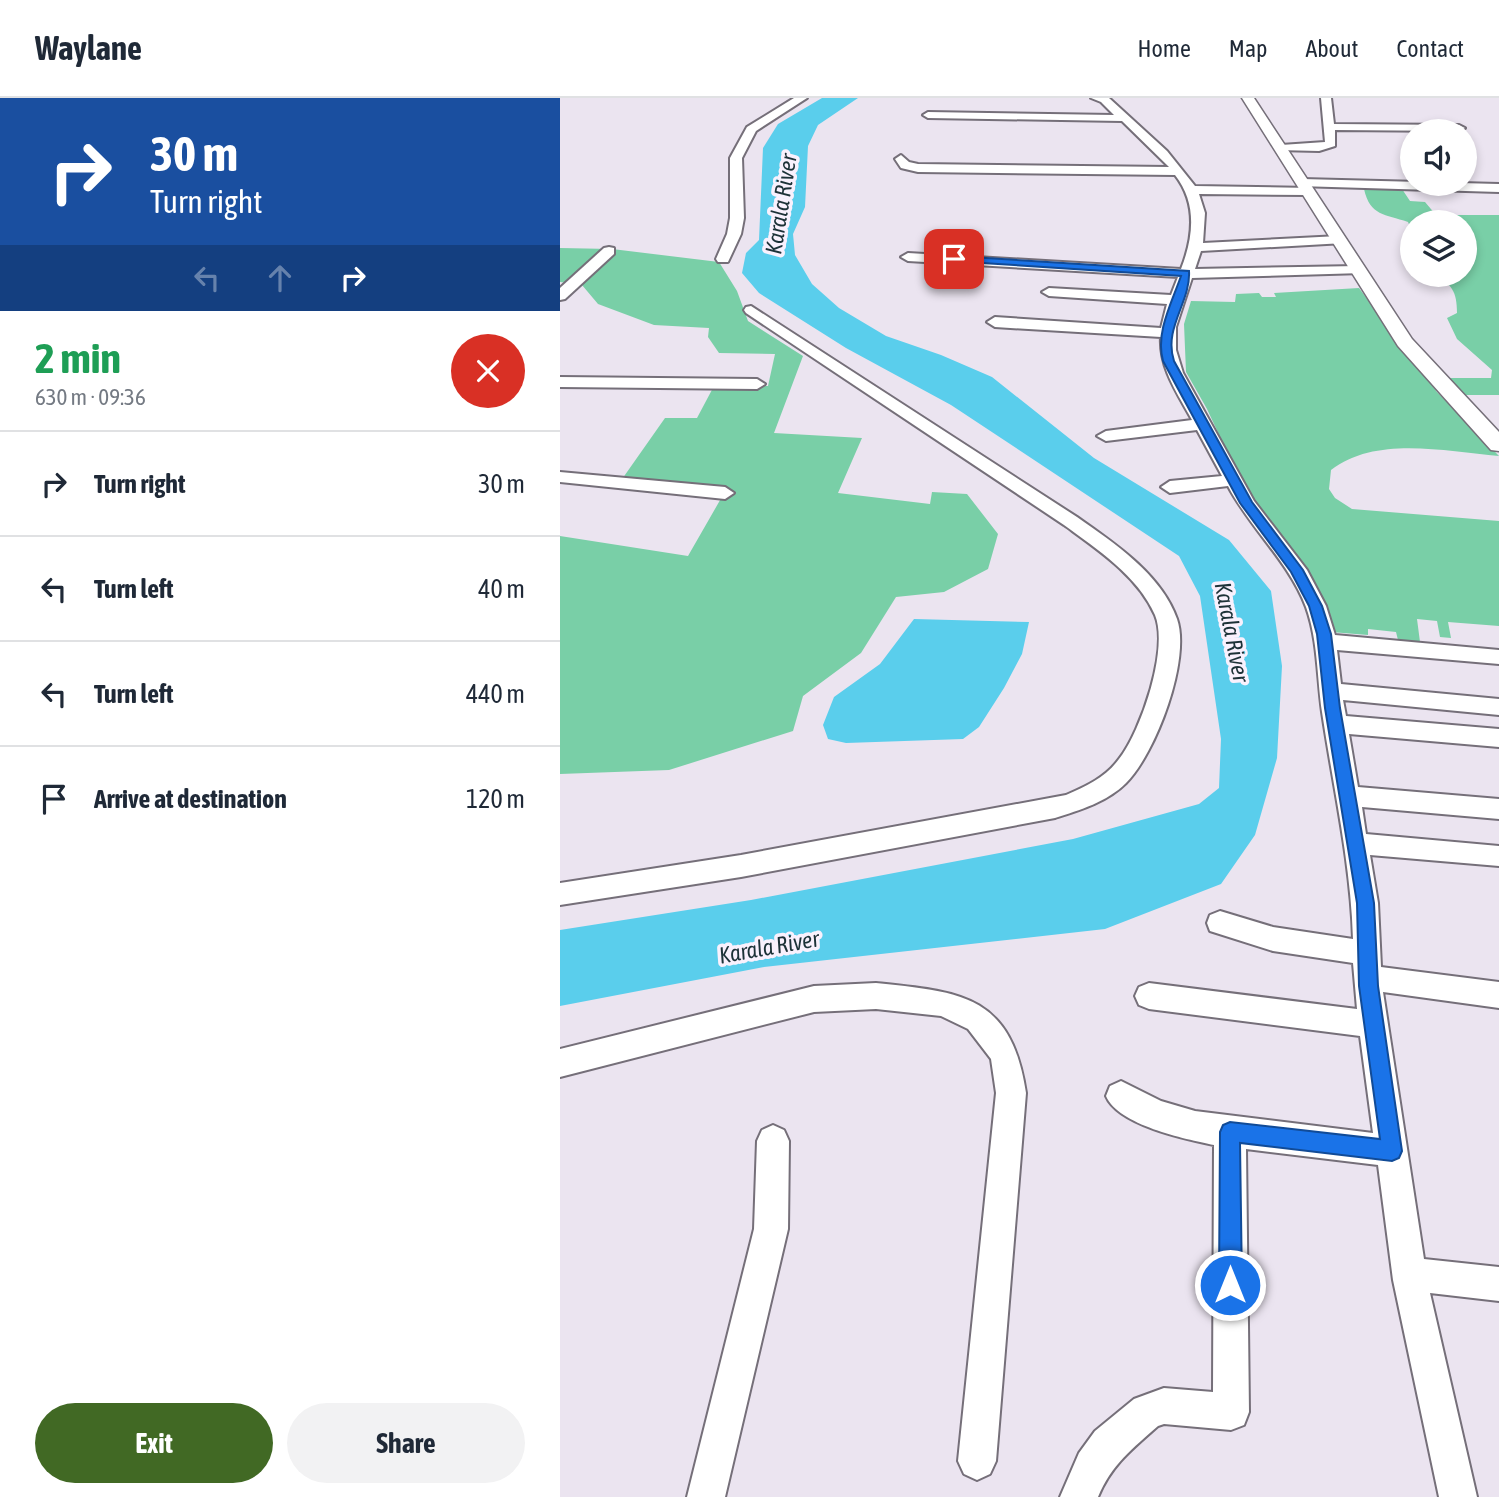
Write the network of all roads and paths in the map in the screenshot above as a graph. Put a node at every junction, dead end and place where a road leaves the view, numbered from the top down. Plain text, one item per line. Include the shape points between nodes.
1 (802, 98) edge
2 (1096, 98) edge
3 (1248, 98) edge
4 (1326, 98) edge
5 (928, 114) dead end
6 (1124, 118) junction
7 (1330, 127) junction
8 (1400, 128) edge
9 (1281, 148) junction
10 (901, 159) dead end
11 (1184, 180) junction
12 (1304, 187) junction
13 (1499, 188) edge
14 (1339, 240) junction
15 (1196, 247) junction
16 (610, 251) dead end
17 (908, 257) dead end
18 (723, 259) dead end
19 (1358, 270) junction
20 (1186, 273) junction
21 (1049, 292) dead end
22 (560, 296) edge
23 (1177, 300) junction
24 (751, 310) dead end
25 (995, 322) dead end
26 (1166, 333) junction
27 (560, 382) edge
28 (757, 384) dead end
29 (1206, 427) junction
30 (1106, 436) dead end
31 (1128, 442) dead end
32 (1499, 445) edge
33 (560, 477) edge
34 (1236, 480) junction
35 (1170, 487) dead end
36 (725, 493) dead end
37 (1325, 642) junction
38 (1499, 657) edge
39 (1331, 691) junction
40 (1499, 707) edge
41 (1335, 724) junction
42 (1499, 738) edge
43 (1348, 796) junction
44 (1499, 809) edge
45 (1355, 842) junction
46 (1499, 856) edge
47 (560, 894) edge
48 (1220, 923) dead end
49 (1368, 966) junction
50 (1499, 995) edge
51 (1149, 996) dead end
52 (1373, 1024) junction
53 (560, 1063) edge
54 (1121, 1096) dead end
55 (1230, 1132) junction
56 (773, 1141) dead end
57 (1392, 1151) junction
58 (1409, 1274) junction
59 (1499, 1284) edge
60 (978, 1461) dead end
61 (706, 1497) edge
62 (1080, 1497) edge
63 (1458, 1497) edge

1 - 18 street via 751,129 736,158 737,218
2 - 6 street via 1105,100
3 - 9 main road
4 - 7 street
5 - 6 street
6 - 11 street
7 - 8 street
7 - 9 street via 1329,146
9 - 12 main road
10 - 11 street via 918,168
11 - 12 street via 1252,188
11 - 15 street via 1198,220
12 - 13 street
12 - 14 main road
14 - 15 street
14 - 19 main road
15 - 20 street
16 - 22 street
17 - 20 street
19 - 20 street
19 - 32 main road via 1410,350
20 - 23 street
21 - 23 street
23 - 26 street
24 - 47 street via 1129,566 1156,597 1169,629 1157,701 1129,766 1114,782 1084,799 755,863
25 - 26 street
26 - 29 street via 1168,361
27 - 28 street
29 - 30 street
29 - 31 street
29 - 34 street
33 - 36 street
34 - 35 street
34 - 37 street via 1246,503 1297,570 1316,606
37 - 38 street
37 - 39 street
39 - 40 street
39 - 41 street
41 - 42 street
41 - 43 street
43 - 44 street
43 - 45 street
45 - 46 street
45 - 49 street via 1366,903
48 - 49 street
49 - 50 street
49 - 52 street
51 - 52 street
52 - 57 street
53 - 60 street via 814,999 876,996 926,1000 962,1010 989,1031 1006,1059 1012,1093
54 - 55 street via 1172,1121
55 - 57 street
55 - 62 street via 1231,1412 1164,1406 1147,1412 1108,1444 1091,1466
56 - 61 street via 771,1230
57 - 58 street
58 - 59 street
58 - 63 street

